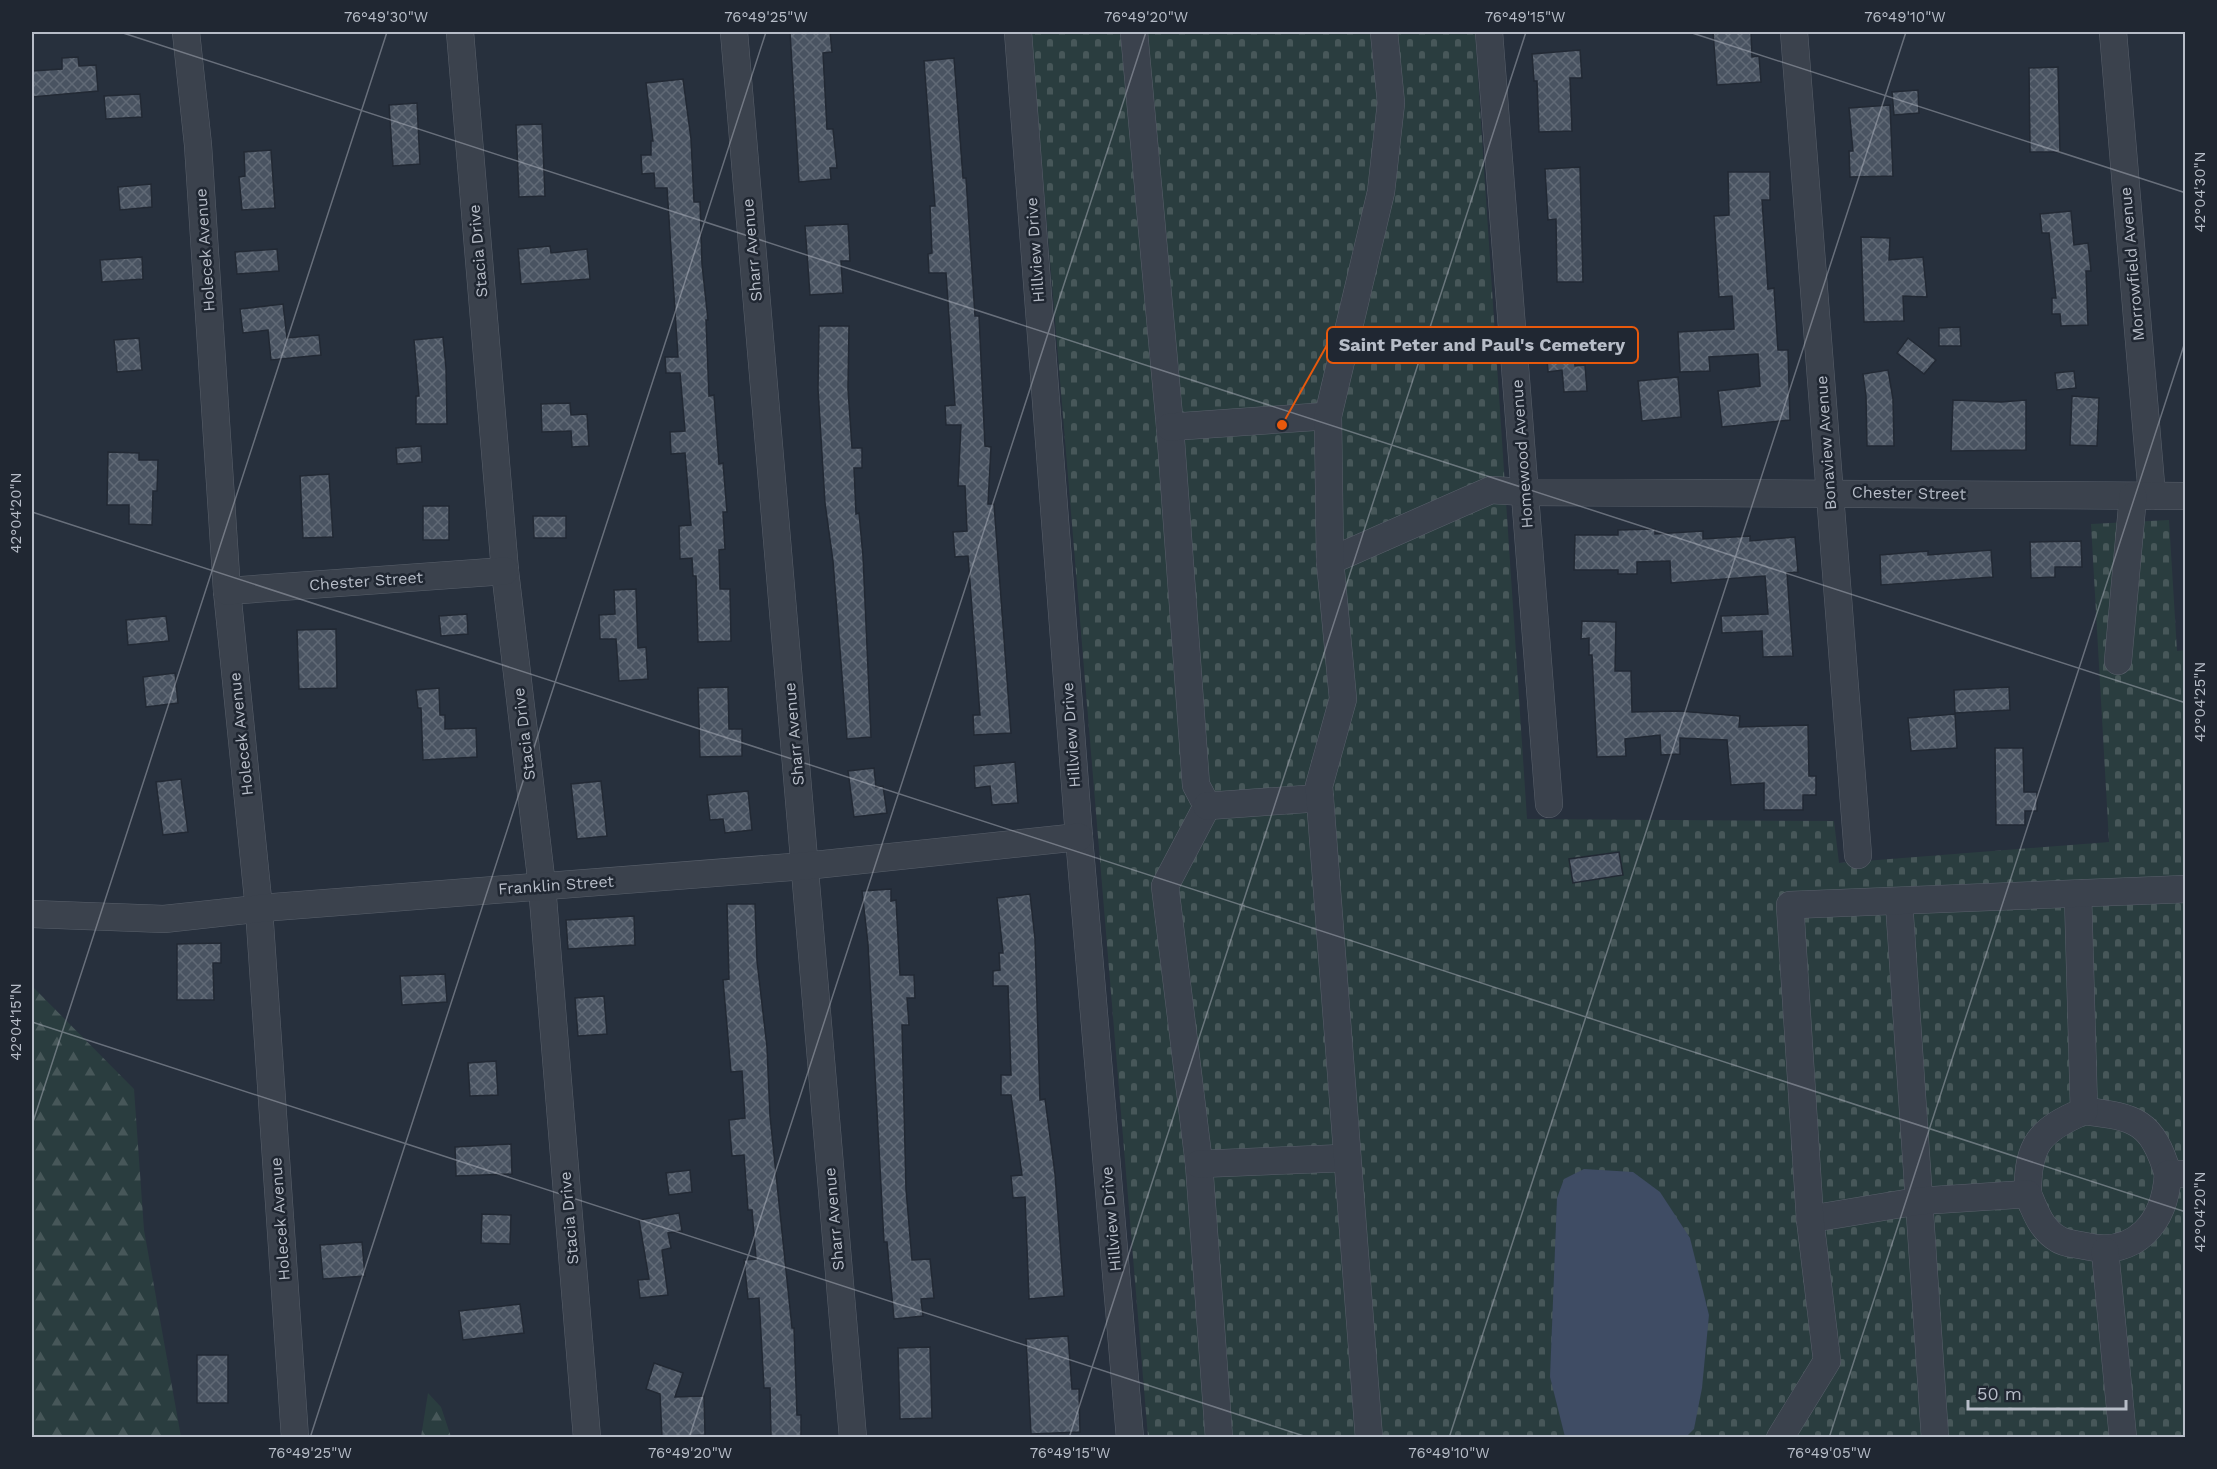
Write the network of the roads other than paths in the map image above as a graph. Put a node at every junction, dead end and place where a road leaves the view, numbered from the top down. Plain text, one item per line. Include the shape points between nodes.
1 (186, 32) edge
2 (460, 32) edge
3 (734, 32) edge
4 (1018, 32) edge
5 (1134, 32) edge
6 (1384, 32) edge
7 (1489, 32) edge
8 (1794, 32) edge
9 (2113, 32) edge
10 (1328, 416) junction
11 (1170, 428) junction
12 (1525, 492) junction
13 (1830, 492) junction
14 (2142, 496) junction
15 (2186, 496) edge
16 (1330, 561) junction
17 (505, 571) junction
18 (227, 591) junction
19 (2118, 661) dead end
20 (1320, 798) junction
21 (1549, 804) dead end
22 (1207, 806) junction
23 (1079, 837) junction
24 (1858, 855) dead end
25 (805, 866) junction
26 (542, 886) junction
27 (2186, 889) edge
28 (2078, 895) junction
29 (1899, 902) junction
30 (259, 909) junction
31 (32, 914) edge
32 (2084, 1111) junction
33 (1346, 1158) junction
34 (1199, 1164) junction
35 (2177, 1174) edge
36 (2028, 1194) junction
37 (1919, 1201) junction
38 (1810, 1219) junction
39 (2105, 1251) junction
40 (295, 1437) edge
41 (587, 1437) edge
42 (853, 1437) edge
43 (1130, 1437) edge
44 (1219, 1437) edge
45 (1369, 1437) edge
46 (1780, 1437) edge
47 (1935, 1437) edge
48 (2123, 1437) edge

1 - 18 street, Holecek Avenue via 198,145
2 - 17 street, Stacia Drive
3 - 25 street, Sharr Avenue
4 - 23 street, Hillview Drive
5 - 11 street
6 - 10 street via 1391,103 1381,192
7 - 12 street, Homewood Avenue
8 - 13 street, Bonaview Avenue
9 - 14 street, Morrowfield Avenue
10 - 11 street
10 - 16 street
11 - 22 street via 1196,785
12 - 13 street, Chester Street
12 - 16 street, Chester Street via 1491,490
12 - 21 street, Homewood Avenue
13 - 14 street, Chester Street
13 - 24 street, Bonaview Avenue
14 - 15 street, Chester Street
14 - 19 street, Morrowfield Avenue
16 - 20 street via 1343,699 1319,786
17 - 18 street, Chester Street
17 - 26 street, Stacia Drive
18 - 30 street, Holecek Avenue
20 - 22 street
20 - 33 street
22 - 34 street via 1165,885
23 - 25 street, Franklin Street
23 - 43 street, Hillview Drive
25 - 26 street, Franklin Street
25 - 42 street, Sharr Avenue
26 - 30 street, Franklin Street
26 - 41 street, Stacia Drive
27 - 28 street
28 - 29 street
28 - 32 street
29 - 37 street
29 - 38 street via 1790,905
30 - 31 street, Franklin Street via 164,918
30 - 40 street, Holecek Avenue
32 - 35 street via 2126,1116 2146,1130
32 - 36 street via 2055,1124 2036,1144 2028,1168
33 - 34 street
33 - 45 street
34 - 44 street
35 - 39 street via 2158,1217 2130,1243
36 - 37 street
36 - 39 street via 2042,1224 2059,1240
37 - 38 street
37 - 47 street
38 - 46 street via 1827,1361
39 - 48 street

